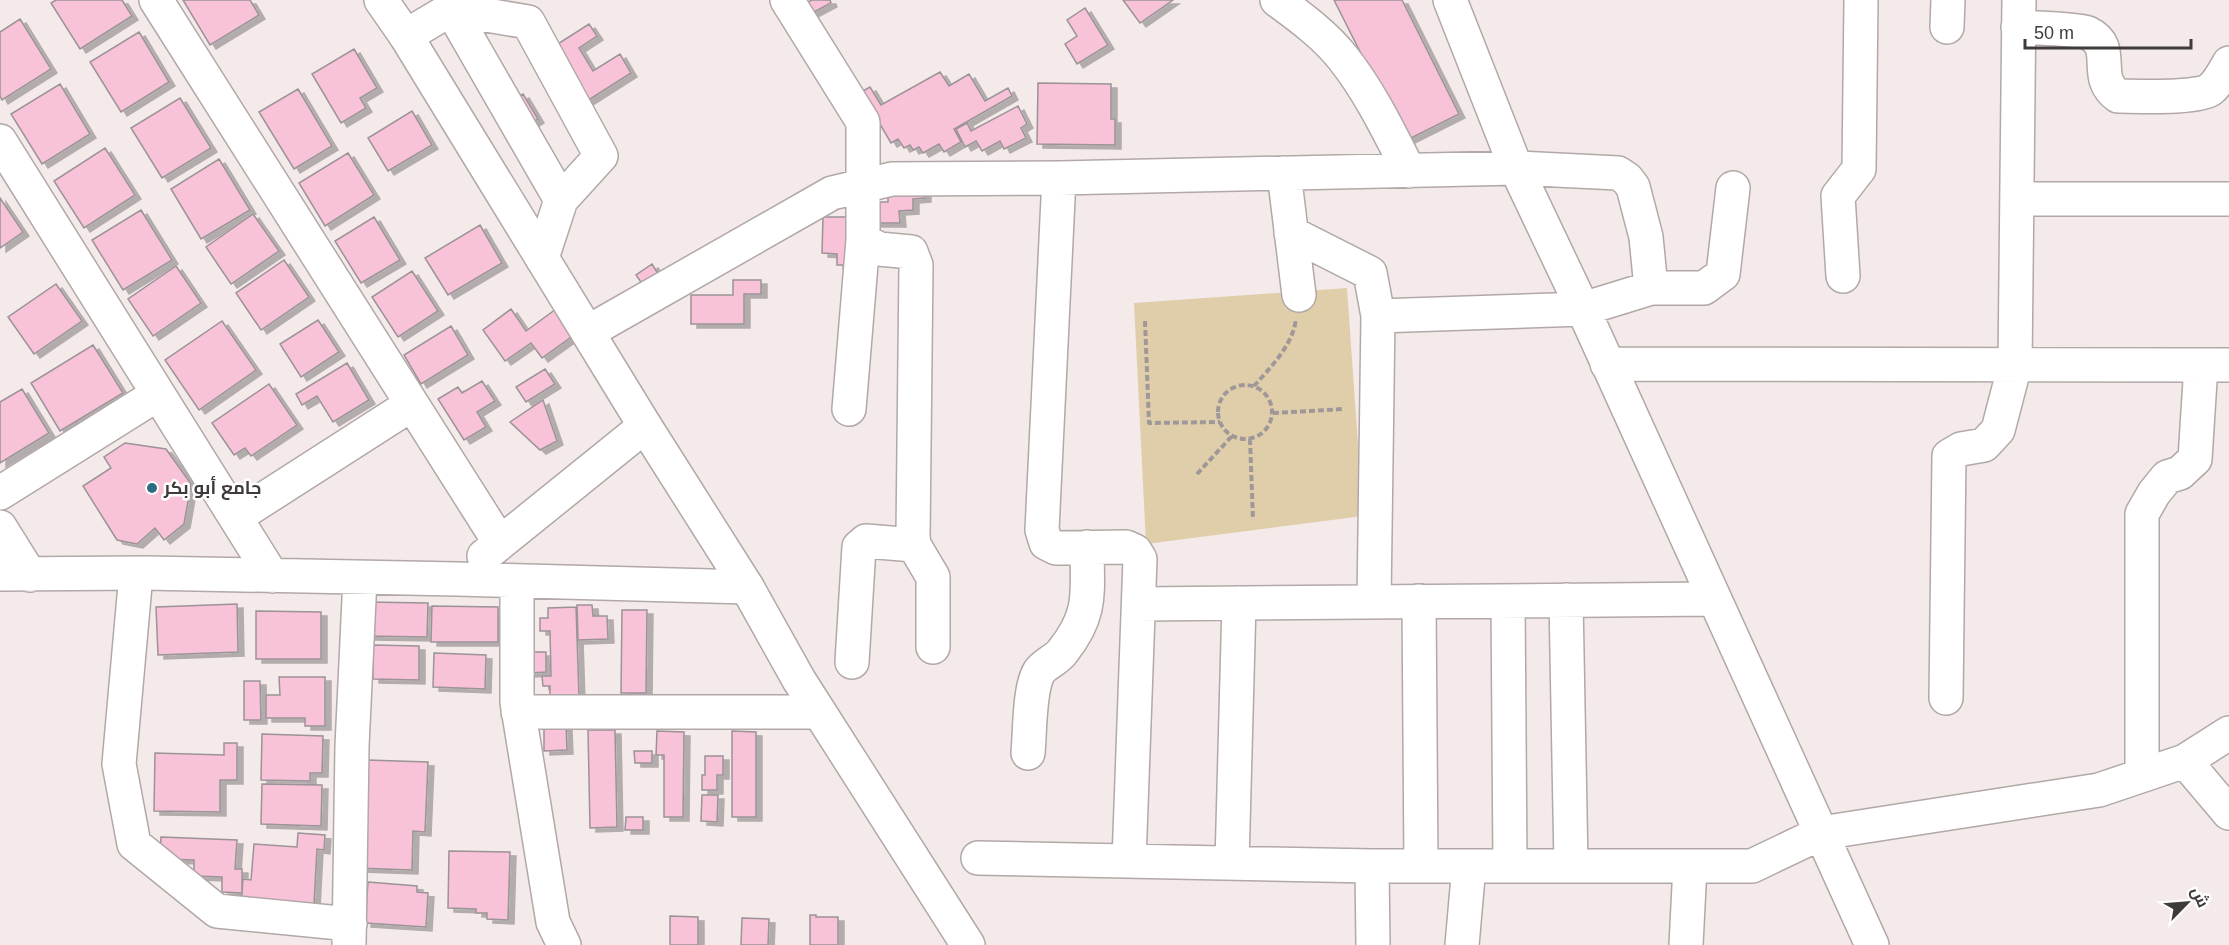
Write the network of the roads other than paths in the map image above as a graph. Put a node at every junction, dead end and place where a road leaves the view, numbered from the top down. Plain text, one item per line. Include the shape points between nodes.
1 (156, 0) edge
2 (381, 0) edge
3 (787, 0) edge
4 (1277, 0) edge
5 (1450, 0) edge
6 (1861, 0) edge
7 (451, 9) junction
8 (2019, 14) edge
9 (406, 36) junction
10 (2229, 63) edge
11 (0, 141) edge
12 (1516, 168) junction
13 (1409, 171) junction
14 (1284, 173) junction
15 (1059, 178) junction
16 (862, 185) junction
17 (1733, 188) dead end
18 (2017, 199) junction
19 (2229, 199) edge
20 (561, 200) junction
21 (1291, 233) junction
22 (862, 240) junction
23 (542, 258) junction
24 (1843, 276) dead end
25 (1651, 288) junction
26 (1299, 295) road end
27 (1582, 309) junction
28 (1378, 316) junction
29 (588, 332) junction
30 (1607, 364) junction
31 (2015, 365) junction
32 (2215, 365) edge
33 (159, 394) junction
34 (412, 404) junction
35 (849, 409) dead end
36 (645, 426) junction
37 (0, 493) edge
38 (236, 517) junction
39 (0, 527) edge
40 (500, 543) junction
41 (914, 545) junction
42 (1087, 547) junction
43 (136, 574) junction
44 (15, 575) edge
45 (272, 576) junction
46 (360, 578) junction
47 (457, 579) junction
48 (517, 582) junction
49 (747, 587) junction
50 (1714, 599) junction
51 (1566, 600) junction
52 (1508, 601) junction
53 (1374, 602) junction
54 (1419, 602) junction
55 (1239, 603) junction
56 (1139, 604) junction
57 (933, 647) dead end
58 (852, 662) dead end
59 (1946, 698) dead end
60 (518, 712) junction
61 (819, 712) junction
62 (2229, 733) edge
63 (1028, 753) dead end
64 (2185, 761) junction
65 (2142, 775) junction
66 (2229, 813) edge
67 (1821, 833) junction
68 (978, 858) dead end
69 (1129, 861) junction
70 (1232, 863) junction
71 (1372, 866) junction
72 (1421, 866) junction
73 (1468, 866) junction
74 (1510, 866) junction
75 (1571, 866) junction
76 (1690, 866) junction
77 (349, 934) edge
78 (564, 945) edge
79 (968, 945) edge
80 (1373, 945) edge
81 (1462, 945) edge
82 (1686, 945) edge
83 (1872, 945) edge

1 - 34 street
2 - 9 street
3 - 16 street via 863,122
4 - 13 street via 1343,57 1377,109
5 - 12 street
6 - 24 street via 1859,169 1838,196
7 - 9 street
7 - 20 street
7 - 20 street via 528,22 601,156
8 - 10 street via 2088,33 2102,45 2104,75 2110,90 2118,96 2209,92
8 - 18 street
9 - 23 street
11 - 33 street
12 - 13 street
12 - 25 street via 1618,173 1627,179 1633,187 1646,237
12 - 27 street
13 - 14 street
14 - 15 street
14 - 21 street
15 - 16 street via 892,179
15 - 42 street via 1042,530 1046,543 1056,548
16 - 22 street
16 - 29 street via 832,193
17 - 25 street via 1723,274 1704,288
18 - 19 street
18 - 31 street
20 - 23 street
21 - 26 street
21 - 28 street via 1370,273
22 - 35 street
22 - 41 street via 879,249 911,252 916,265
23 - 29 street
25 - 27 street
27 - 28 street
27 - 30 street
28 - 53 street
29 - 36 street
30 - 31 street
30 - 50 street
31 - 32 street
31 - 59 street via 1998,430 1984,445 1961,449 1949,456
32 - 65 street via 2194,459 2180,472 2167,477 2142,514
33 - 37 street
33 - 38 street
34 - 38 street
34 - 40 street
36 - 40 street
36 - 49 street
38 - 45 street
39 - 44 street
40 - 47 street
41 - 57 street via 933,577
41 - 58 street via 866,542 859,548
42 - 56 street via 1135,550 1140,559
42 - 63 street via 1087,603 1083,621 1057,659 1040,669 1034,683
43 - 44 street
43 - 45 street
43 - 77 street via 119,764 134,844 217,911
45 - 46 street
46 - 47 street
46 - 77 street
47 - 48 street
48 - 49 street
48 - 60 street
49 - 61 street
50 - 51 street
50 - 67 street
51 - 52 street
51 - 75 street
52 - 54 street
52 - 74 street
53 - 54 street
53 - 55 street
54 - 72 street
55 - 56 street
55 - 70 street
56 - 69 street
60 - 61 street
60 - 78 street via 553,922
61 - 79 street
62 - 64 street
64 - 65 street
64 - 66 street
65 - 67 street via 2099,790
67 - 76 street via 1752,866
67 - 83 street
68 - 69 street
69 - 70 street
70 - 71 street
71 - 72 street
71 - 80 street
72 - 73 street
73 - 74 street
73 - 81 street
74 - 75 street
75 - 76 street
76 - 82 street

